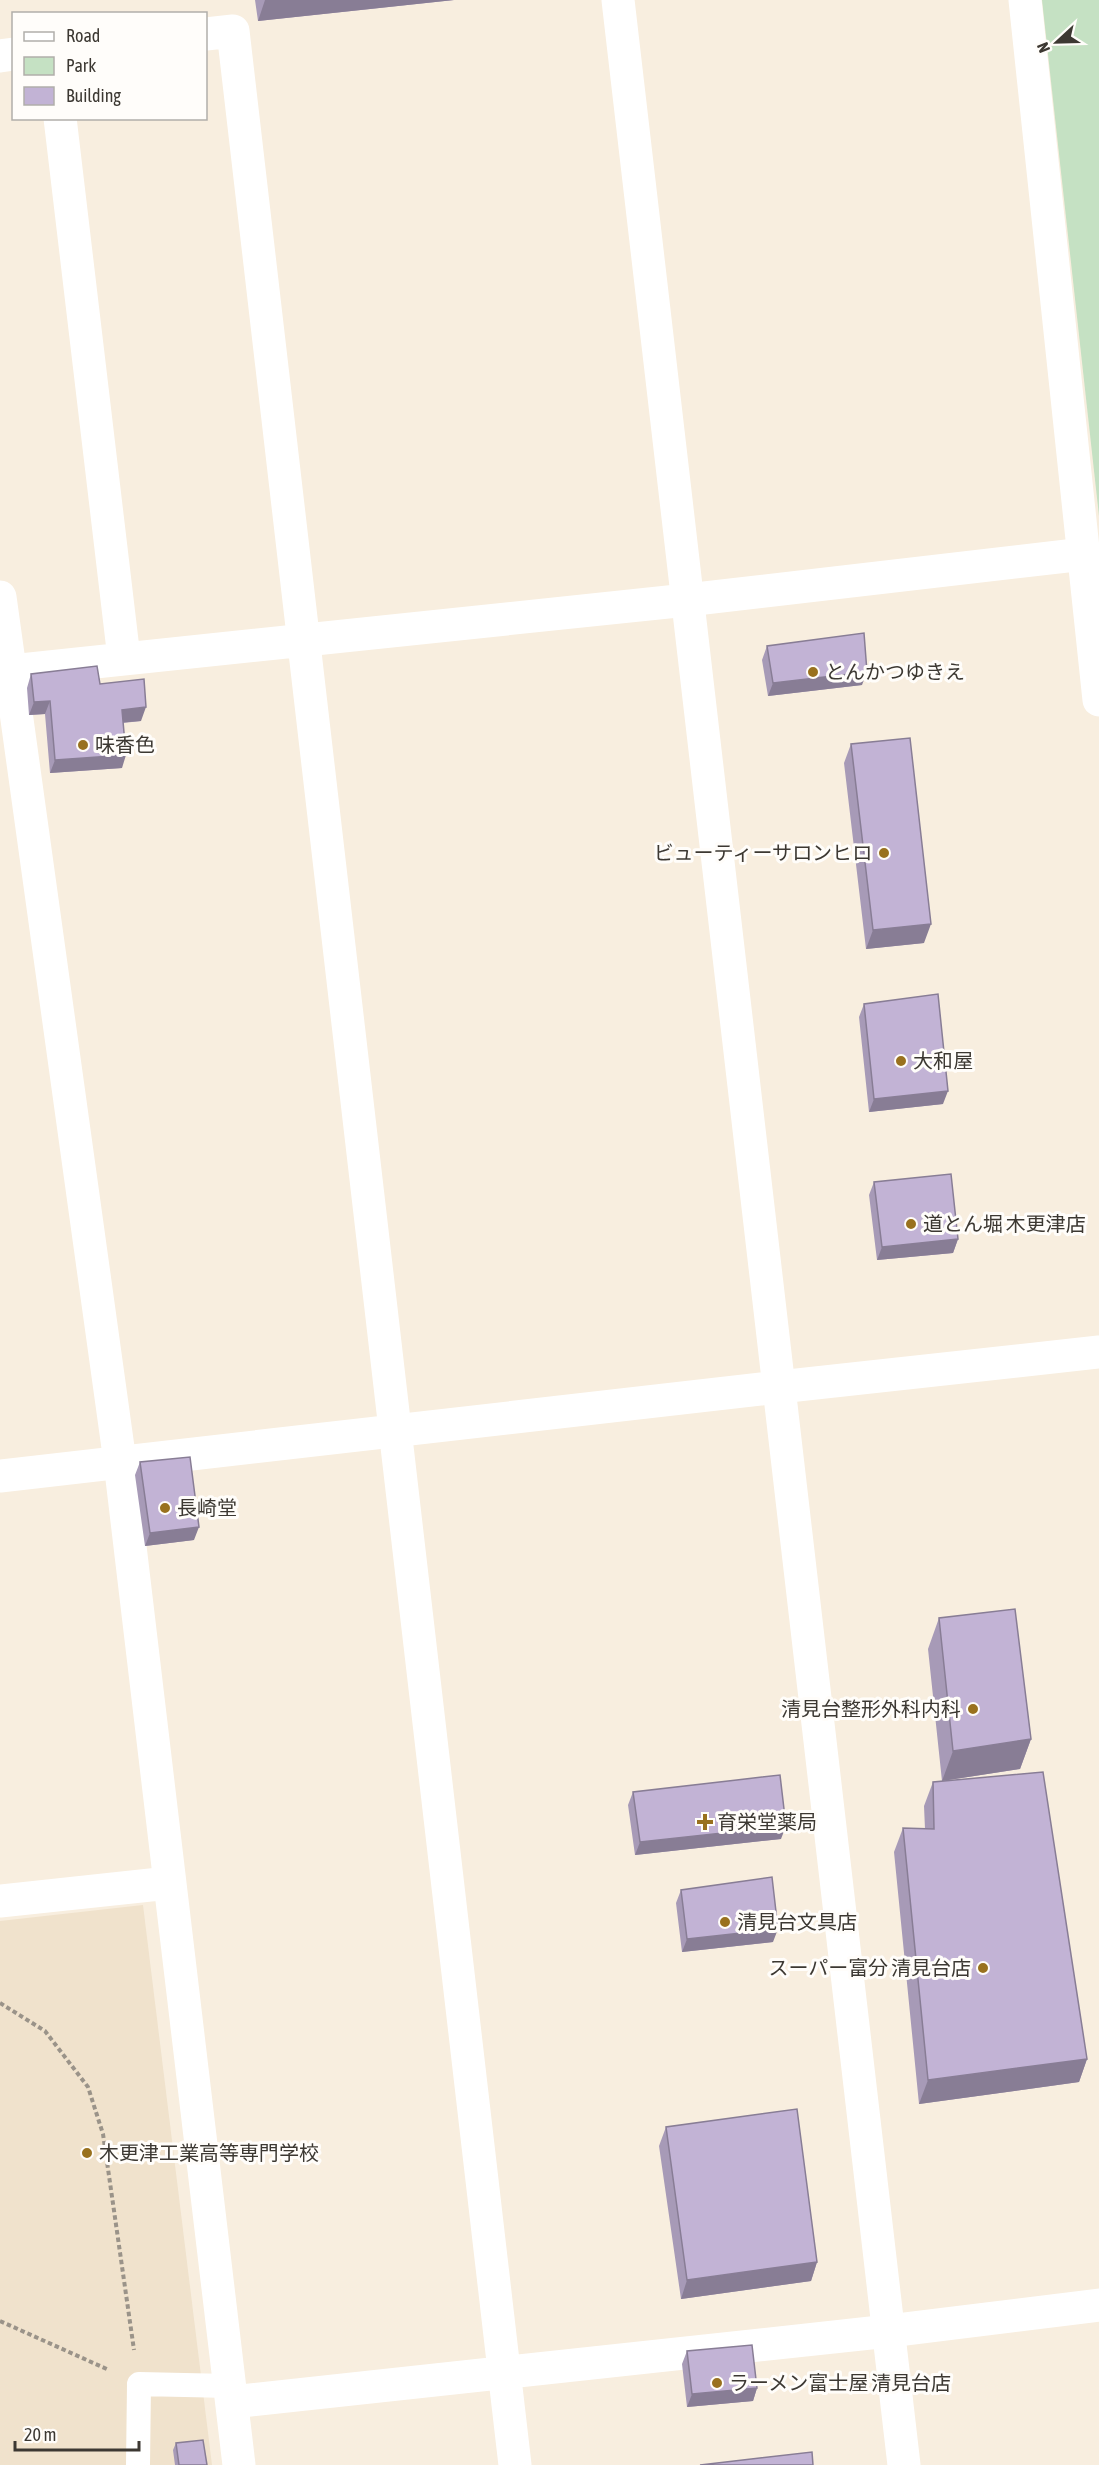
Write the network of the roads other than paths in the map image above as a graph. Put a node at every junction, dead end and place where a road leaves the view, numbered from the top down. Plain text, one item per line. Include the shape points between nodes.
1 (618, 0) edge
2 (1025, 0) edge
3 (207, 34) edge
4 (60, 120) edge
5 (1088, 544) edge
6 (0, 597) edge
7 (687, 600) junction
8 (303, 639) junction
9 (124, 658) junction
10 (5, 671) edge
11 (1099, 700) edge
12 (1099, 1352) edge
13 (779, 1388) junction
14 (395, 1432) junction
15 (120, 1462) junction
16 (0, 1476) edge
17 (169, 1883) junction
18 (0, 1901) edge
19 (1099, 2305) edge
20 (889, 2331) junction
21 (504, 2373) junction
22 (231, 2394) junction
23 (138, 2465) edge
24 (239, 2465) edge
25 (515, 2465) edge
26 (904, 2465) edge

1 - 7 street
2 - 5 street
3 - 8 street via 233,31
4 - 9 street
5 - 7 street
5 - 11 street
6 - 10 street
7 - 8 street
7 - 13 street
8 - 9 street
8 - 14 street
9 - 10 street
10 - 15 street
12 - 13 street
13 - 14 street
13 - 20 street
14 - 15 street
14 - 21 street
15 - 16 street
15 - 17 street
17 - 18 street
17 - 22 street
19 - 20 street
20 - 21 street
20 - 26 street
21 - 22 street
21 - 25 street
22 - 23 lane via 139,2384
22 - 24 street

